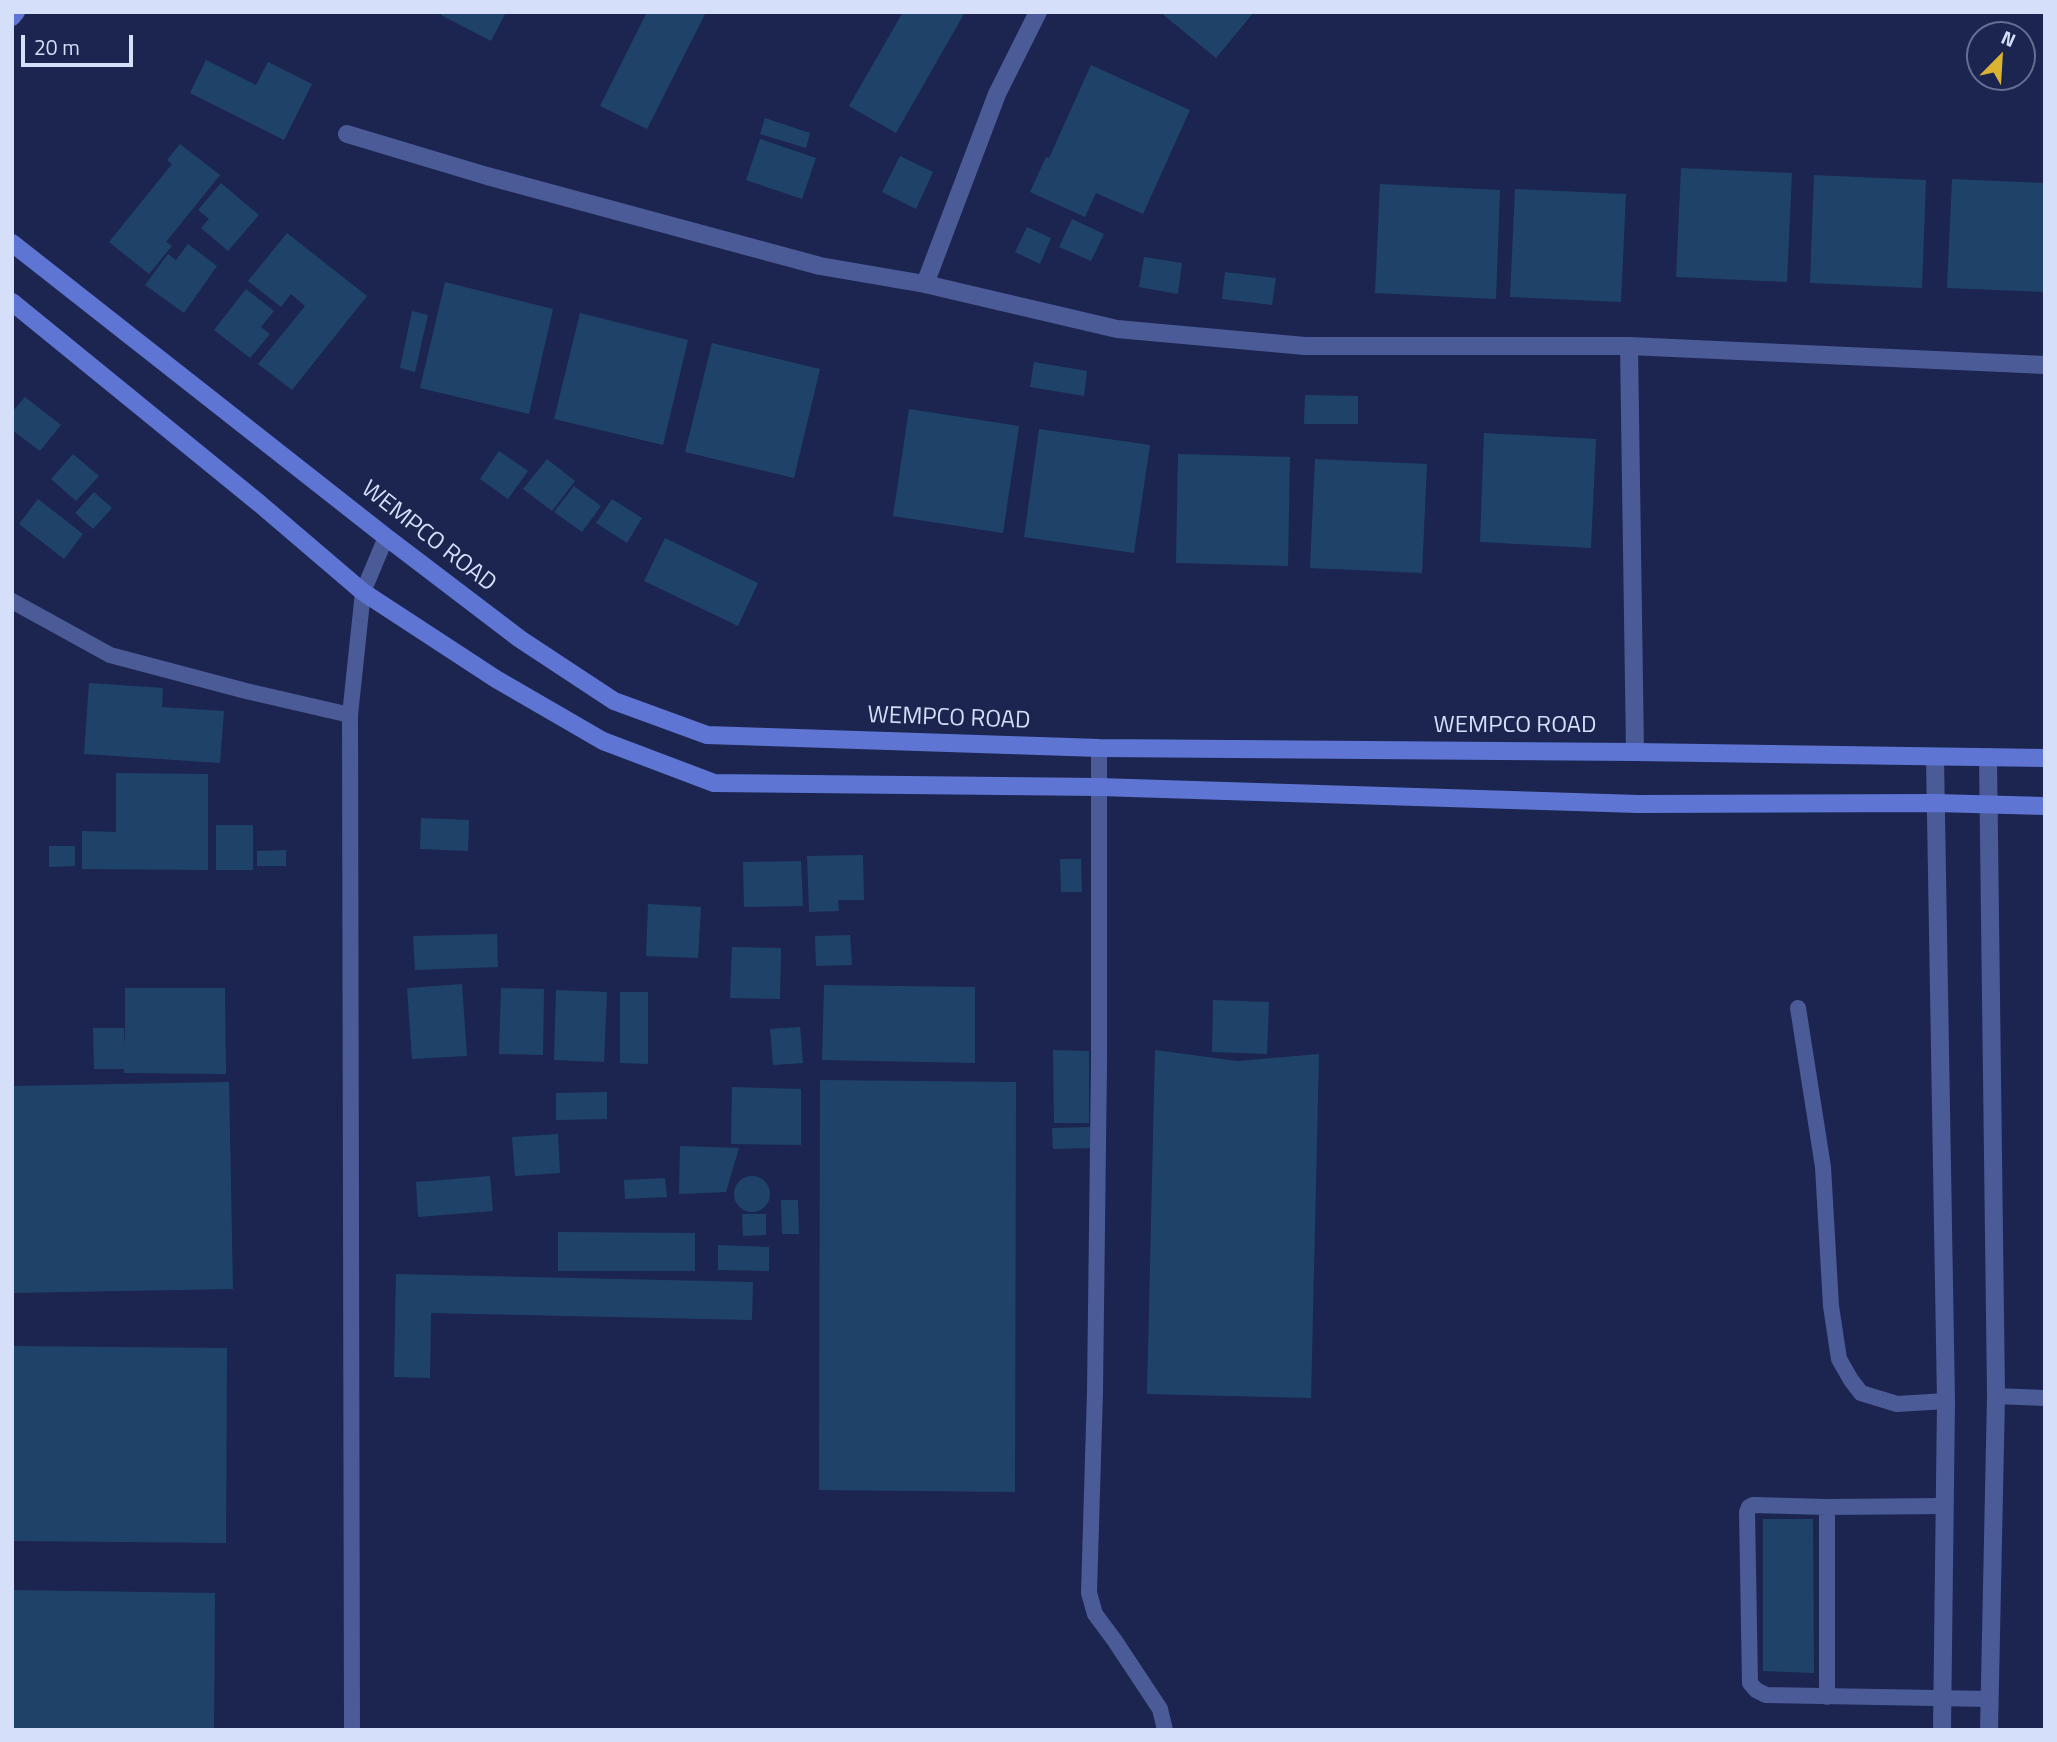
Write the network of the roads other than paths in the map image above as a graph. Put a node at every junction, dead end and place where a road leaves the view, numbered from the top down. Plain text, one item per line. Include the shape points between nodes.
1 (16, 12) edge
2 (1031, 15) edge
3 (12, 17) edge
4 (347, 134) dead end
5 (12, 243) edge
6 (925, 284) junction
7 (12, 302) edge
8 (1629, 346) junction
9 (2045, 365) edge
10 (386, 537) junction
11 (363, 592) junction
12 (12, 601) edge
13 (350, 715) junction
14 (1098, 748) junction
15 (1635, 752) junction
16 (1936, 757) junction
17 (1988, 757) junction
18 (2045, 758) edge
19 (1099, 787) junction
20 (1936, 803) junction
21 (1989, 805) junction
22 (2045, 806) edge
23 (1798, 1008) dead end
24 (1996, 1396) junction
25 (2045, 1398) edge
26 (1946, 1401) junction
27 (1945, 1506) junction
28 (1827, 1507) junction
29 (1827, 1697) junction
30 (1943, 1698) junction
31 (1989, 1699) junction
32 (352, 1730) edge
33 (1165, 1730) edge
34 (1942, 1730) edge
35 (1989, 1730) edge

1 - 3 street
2 - 6 street
4 - 6 street via 820,266
5 - 10 street, WEMPCO ROAD
6 - 8 street via 1117,329 1305,346
7 - 11 street
8 - 9 street
8 - 15 street
10 - 11 lane
10 - 14 street, WEMPCO ROAD via 520,639 614,701 707,735
11 - 13 lane
11 - 19 street via 496,679 603,741 714,783
12 - 13 lane via 110,655
13 - 32 lane
14 - 15 street, WEMPCO ROAD
14 - 19 lane
15 - 16 street, WEMPCO ROAD
16 - 17 street, WEMPCO ROAD
16 - 20 street
17 - 18 street, WEMPCO ROAD
17 - 21 street
19 - 20 street via 1638,804
19 - 33 lane via 1095,1391 1089,1592 1095,1614 1160,1709
20 - 21 street
20 - 26 street
21 - 22 street
21 - 24 street
23 - 26 lane via 1822,1167 1839,1359 1861,1393 1897,1405
24 - 25 lane
24 - 31 street
26 - 27 street
27 - 28 lane
27 - 30 street
28 - 29 lane
28 - 29 lane via 1754,1505 1747,1513 1750,1684 1766,1695
29 - 30 lane
30 - 31 lane
30 - 34 street
31 - 35 street

